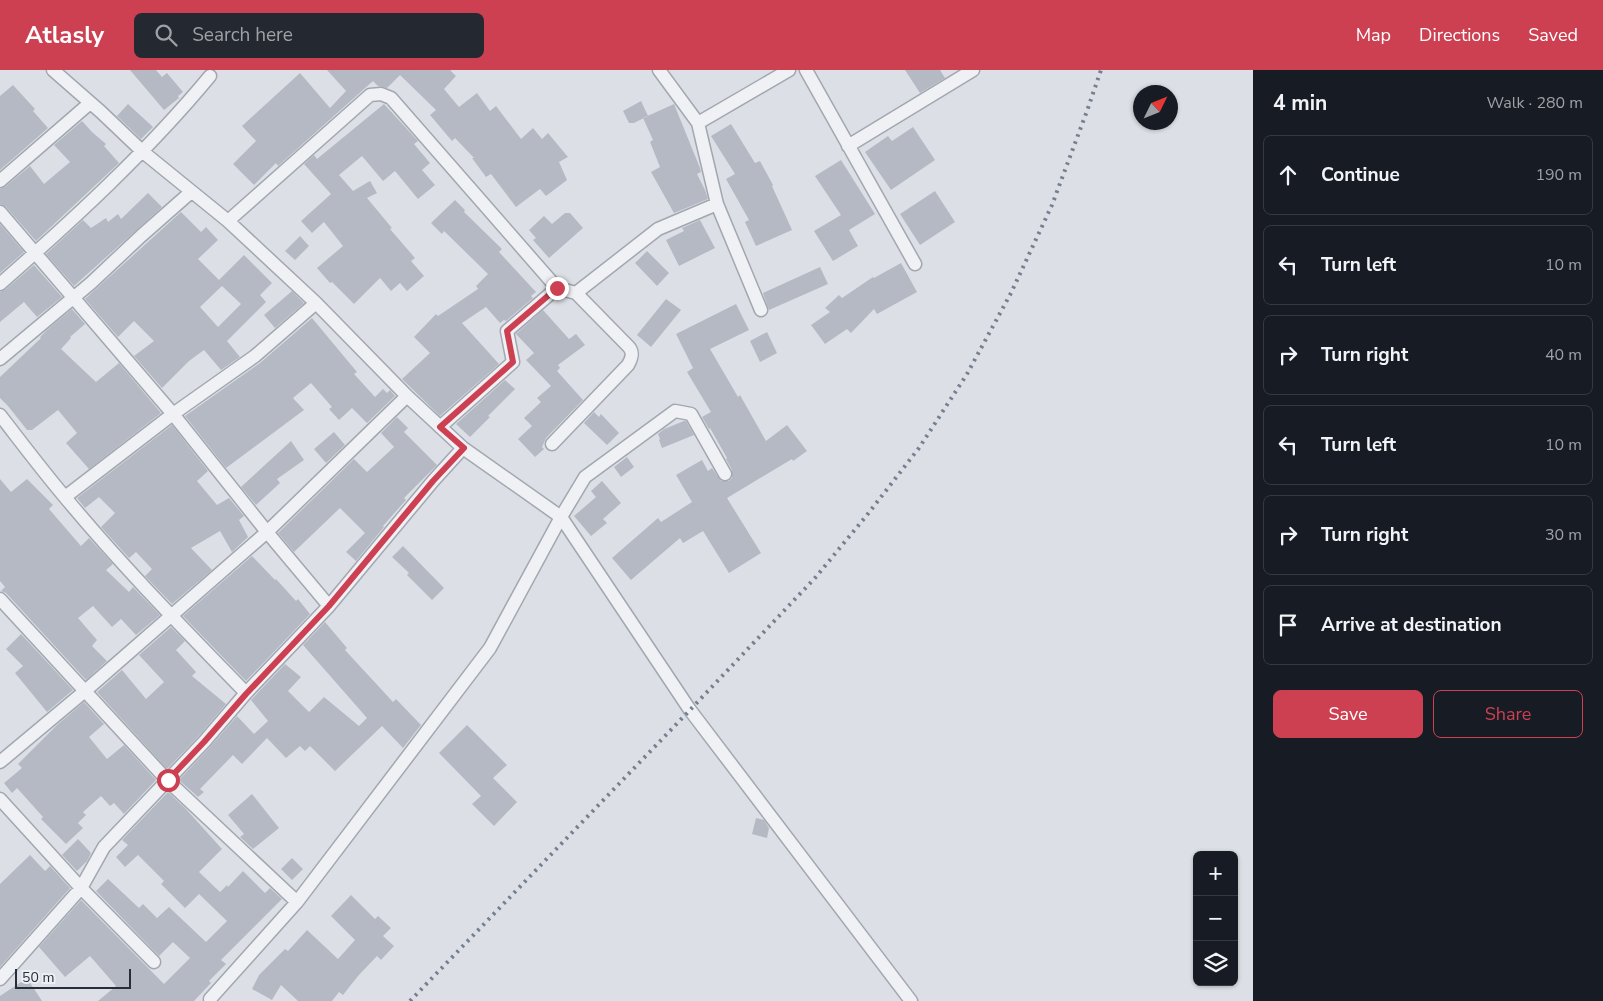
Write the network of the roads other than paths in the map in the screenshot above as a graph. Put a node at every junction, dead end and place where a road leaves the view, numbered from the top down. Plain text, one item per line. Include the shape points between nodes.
1 (53, 70) edge
2 (659, 70) edge
3 (789, 70) edge
4 (806, 70) edge
5 (973, 70) edge
6 (210, 76) dead end
7 (90, 103) junction
8 (698, 123) junction
9 (848, 146) junction
10 (143, 152) junction
11 (0, 182) edge
12 (191, 192) junction
13 (717, 204) junction
14 (0, 212) edge
15 (228, 221) junction
16 (35, 254) junction
17 (915, 264) dead end
18 (0, 284) edge
19 (557, 288) junction
20 (576, 292) junction
21 (73, 297) junction
22 (316, 302) junction
23 (761, 310) dead end
24 (0, 359) edge
25 (407, 396) junction
26 (173, 414) junction
27 (0, 416) edge
28 (440, 427) junction
29 (552, 444) dead end
30 (464, 448) junction
31 (725, 474) dead end
32 (65, 497) junction
33 (561, 517) junction
34 (267, 532) junction
35 (0, 599) edge
36 (329, 606) junction
37 (171, 616) junction
38 (85, 691) junction
39 (246, 694) junction
40 (0, 762) edge
41 (168, 780) junction
42 (0, 799) edge
43 (81, 888) junction
44 (298, 902) junction
45 (154, 962) dead end
46 (0, 979) edge
47 (210, 999) dead end
48 (910, 1001) edge

1 - 7 street
2 - 8 street
3 - 8 street
4 - 9 street
5 - 9 street
6 - 10 street
7 - 10 street
7 - 11 street
8 - 13 street
9 - 17 street
10 - 12 street
10 - 16 street
12 - 15 street
12 - 21 street
13 - 20 street via 658,229
13 - 23 street
14 - 16 street
15 - 19 street via 370,95 381,94 391,98
15 - 22 street
16 - 18 street
16 - 21 street
19 - 20 street
19 - 28 street via 507,331 513,362
20 - 29 street via 631,348 632,355 628,365
21 - 24 street
21 - 26 street
22 - 25 street
22 - 26 street via 255,356
25 - 28 street
25 - 34 street
26 - 32 street
26 - 34 street
27 - 32 street
28 - 30 street
30 - 33 street
30 - 36 street
31 - 33 street via 691,414 675,411 585,477
32 - 37 street
33 - 44 street via 490,648
33 - 48 street via 690,710
34 - 36 street
34 - 37 street
35 - 38 street
36 - 39 street
37 - 38 street
37 - 39 street
38 - 40 street
38 - 41 street
39 - 41 street
41 - 43 street via 104,847
41 - 44 street
42 - 43 street
43 - 45 street
43 - 46 street
44 - 47 street

